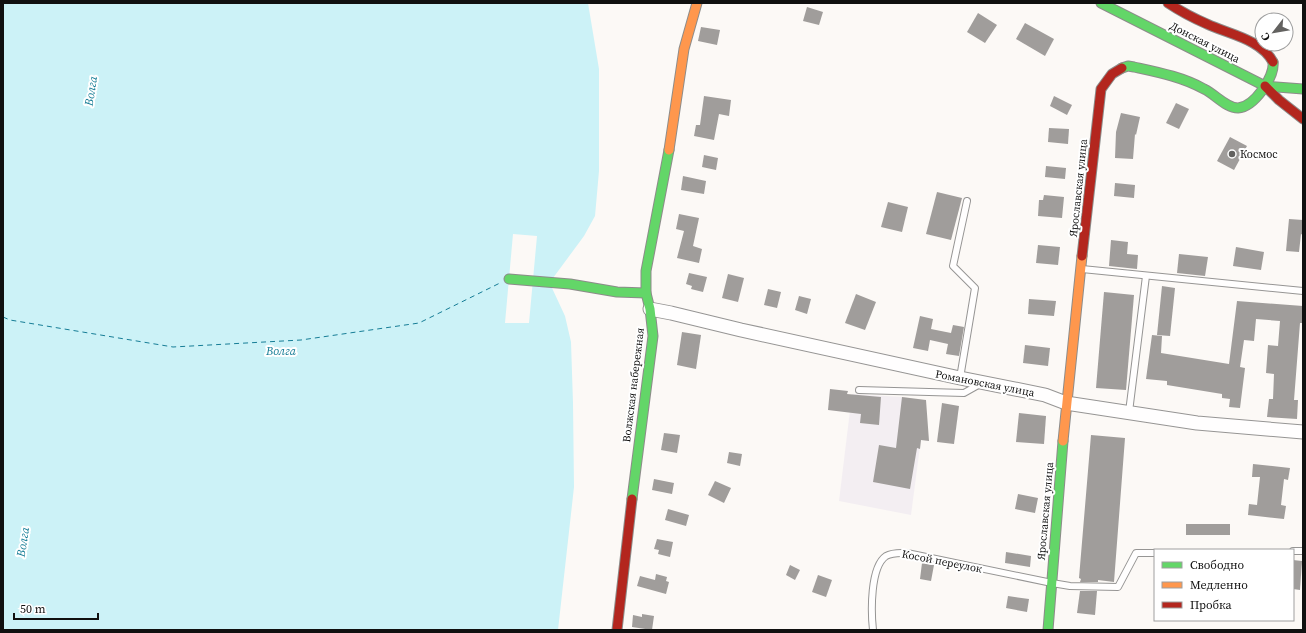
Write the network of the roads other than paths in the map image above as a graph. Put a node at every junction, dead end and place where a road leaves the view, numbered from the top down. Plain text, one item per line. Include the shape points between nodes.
1 (697, 3) edge
2 (1101, 3) edge
3 (1168, 3) edge
4 (1265, 86) junction
5 (1303, 89) edge
6 (1303, 119) edge
7 (967, 201) dead end
8 (1081, 269) junction
9 (1146, 276) junction
10 (509, 279) dead end
11 (1303, 291) edge
12 (646, 293) junction
13 (650, 309) junction
14 (957, 378) junction
15 (982, 383) junction
16 (859, 390) dead end
17 (1066, 403) junction
18 (1129, 412) junction
19 (1303, 432) edge
20 (1154, 553) edge
21 (1052, 583) junction
22 (617, 630) edge
23 (873, 630) edge
24 (1048, 630) edge

1 - 12 street, Волжская набережная via 684,49 667,167 646,271
2 - 4 street, Донская улица
3 - 4 street, Ярославская улица via 1198,21 1254,43 1266,52 1274,65 1273,73
4 - 5 street, Донская улица
4 - 6 street
4 - 8 street, Ярославская улица via 1256,99 1239,108 1230,107 1212,93 1170,76 1129,66 1109,76 1101,89
7 - 14 lane via 953,266 975,288
8 - 9 lane
8 - 17 street, Ярославская улица
9 - 11 lane
9 - 18 lane
10 - 12 street
12 - 13 street, Волжская набережная
13 - 14 street, Романовская улица
13 - 22 street, Волжская набережная via 653,336
14 - 15 street, Романовская улица
15 - 16 lane via 964,393
15 - 17 street, Романовская улица via 1045,395
17 - 18 street, Романовская улица
17 - 21 street, Ярославская улица
18 - 19 street, Романовская улица via 1197,423
20 - 21 lane, Косой переулок via 1136,553 1118,587
21 - 23 lane, Косой переулок via 894,552 880,562 875,579 872,600
21 - 24 street, Ярославская улица

